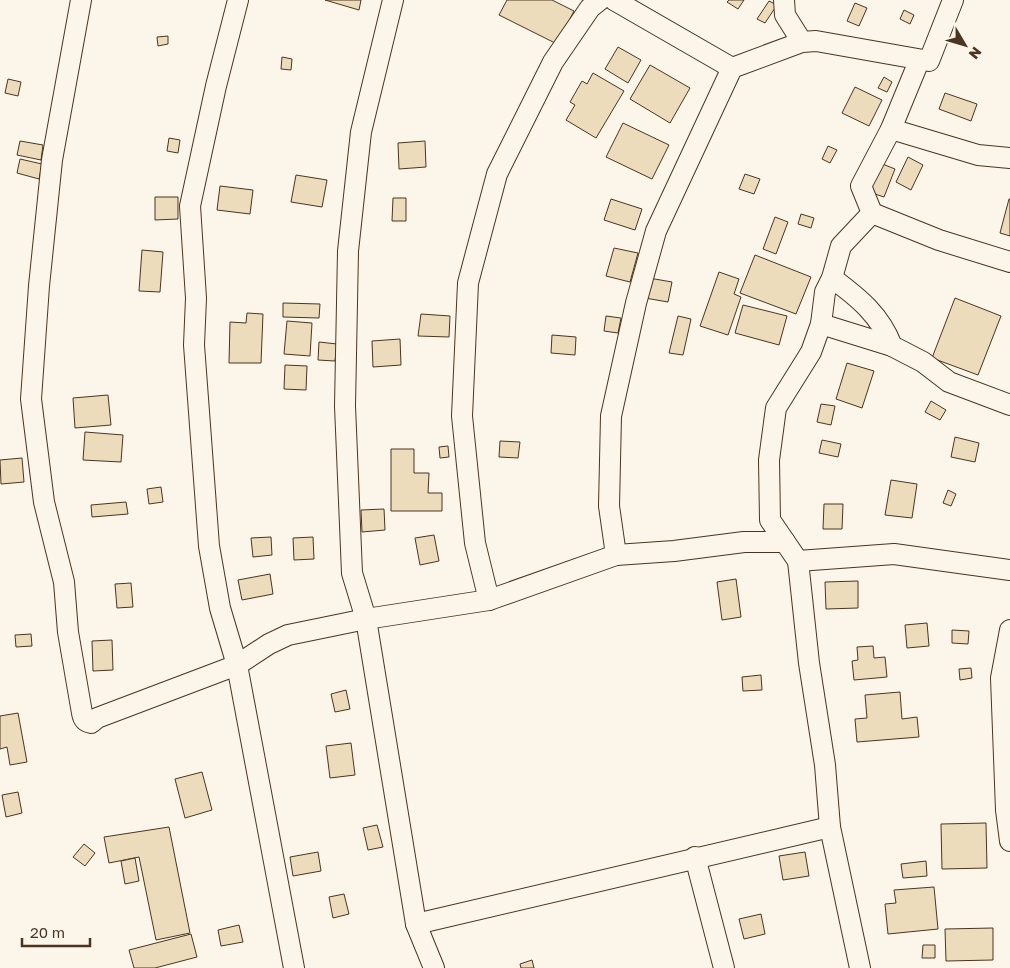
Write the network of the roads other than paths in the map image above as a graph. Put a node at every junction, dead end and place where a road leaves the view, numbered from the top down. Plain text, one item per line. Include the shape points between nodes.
1 (81, 0) edge
2 (238, 0) edge
3 (393, 0) edge
4 (600, 0) edge
5 (614, 0) edge
6 (784, 0) edge
7 (953, 0) edge
8 (802, 42) junction
9 (919, 61) junction
10 (732, 68) junction
11 (891, 129) junction
12 (1010, 158) edge
13 (872, 213) junction
14 (1010, 262) edge
15 (832, 278) junction
16 (821, 324) junction
17 (892, 346) junction
18 (1010, 404) edge
19 (786, 542) junction
20 (616, 555) junction
21 (798, 561) junction
22 (1010, 570) edge
23 (490, 600) junction
24 (366, 619) junction
25 (1010, 630) edge
26 (237, 665) junction
27 (830, 827) junction
28 (1010, 841) edge
29 (696, 857) junction
30 (416, 924) junction
31 (294, 968) edge
32 (434, 968) edge
33 (724, 968) edge
34 (860, 968) edge

1 - 26 street via 52,160 31,399 44,502 64,582 68,632 83,719 91,723
2 - 26 street via 190,206 196,298 194,345 210,546 220,608
3 - 24 street via 361,132 348,251 345,406 352,573
4 - 23 street via 590,8 553,62 497,174 468,283 462,416 475,543
5 - 10 street
6 - 8 street via 785,14
7 - 9 street via 929,61
8 - 9 street via 816,41
8 - 10 street
9 - 11 street
10 - 20 street via 656,231 636,303 611,416 609,506
11 - 12 street via 978,155
11 - 13 street via 862,186
13 - 14 street via 939,240
13 - 15 street via 841,246
15 - 16 street via 825,292
15 - 17 street via 861,301 884,326
16 - 17 street
16 - 19 street via 811,352 776,408 769,460 770,520
17 - 18 street via 923,362 949,382
19 - 20 street via 744,542
19 - 21 street
20 - 23 street
21 - 22 street via 894,554
21 - 27 street via 825,764
23 - 24 street
24 - 26 street via 288,635
24 - 30 street
25 - 28 street via 1001,678
26 - 31 street
27 - 29 street
27 - 34 street
29 - 30 street
29 - 33 street
30 - 32 street

